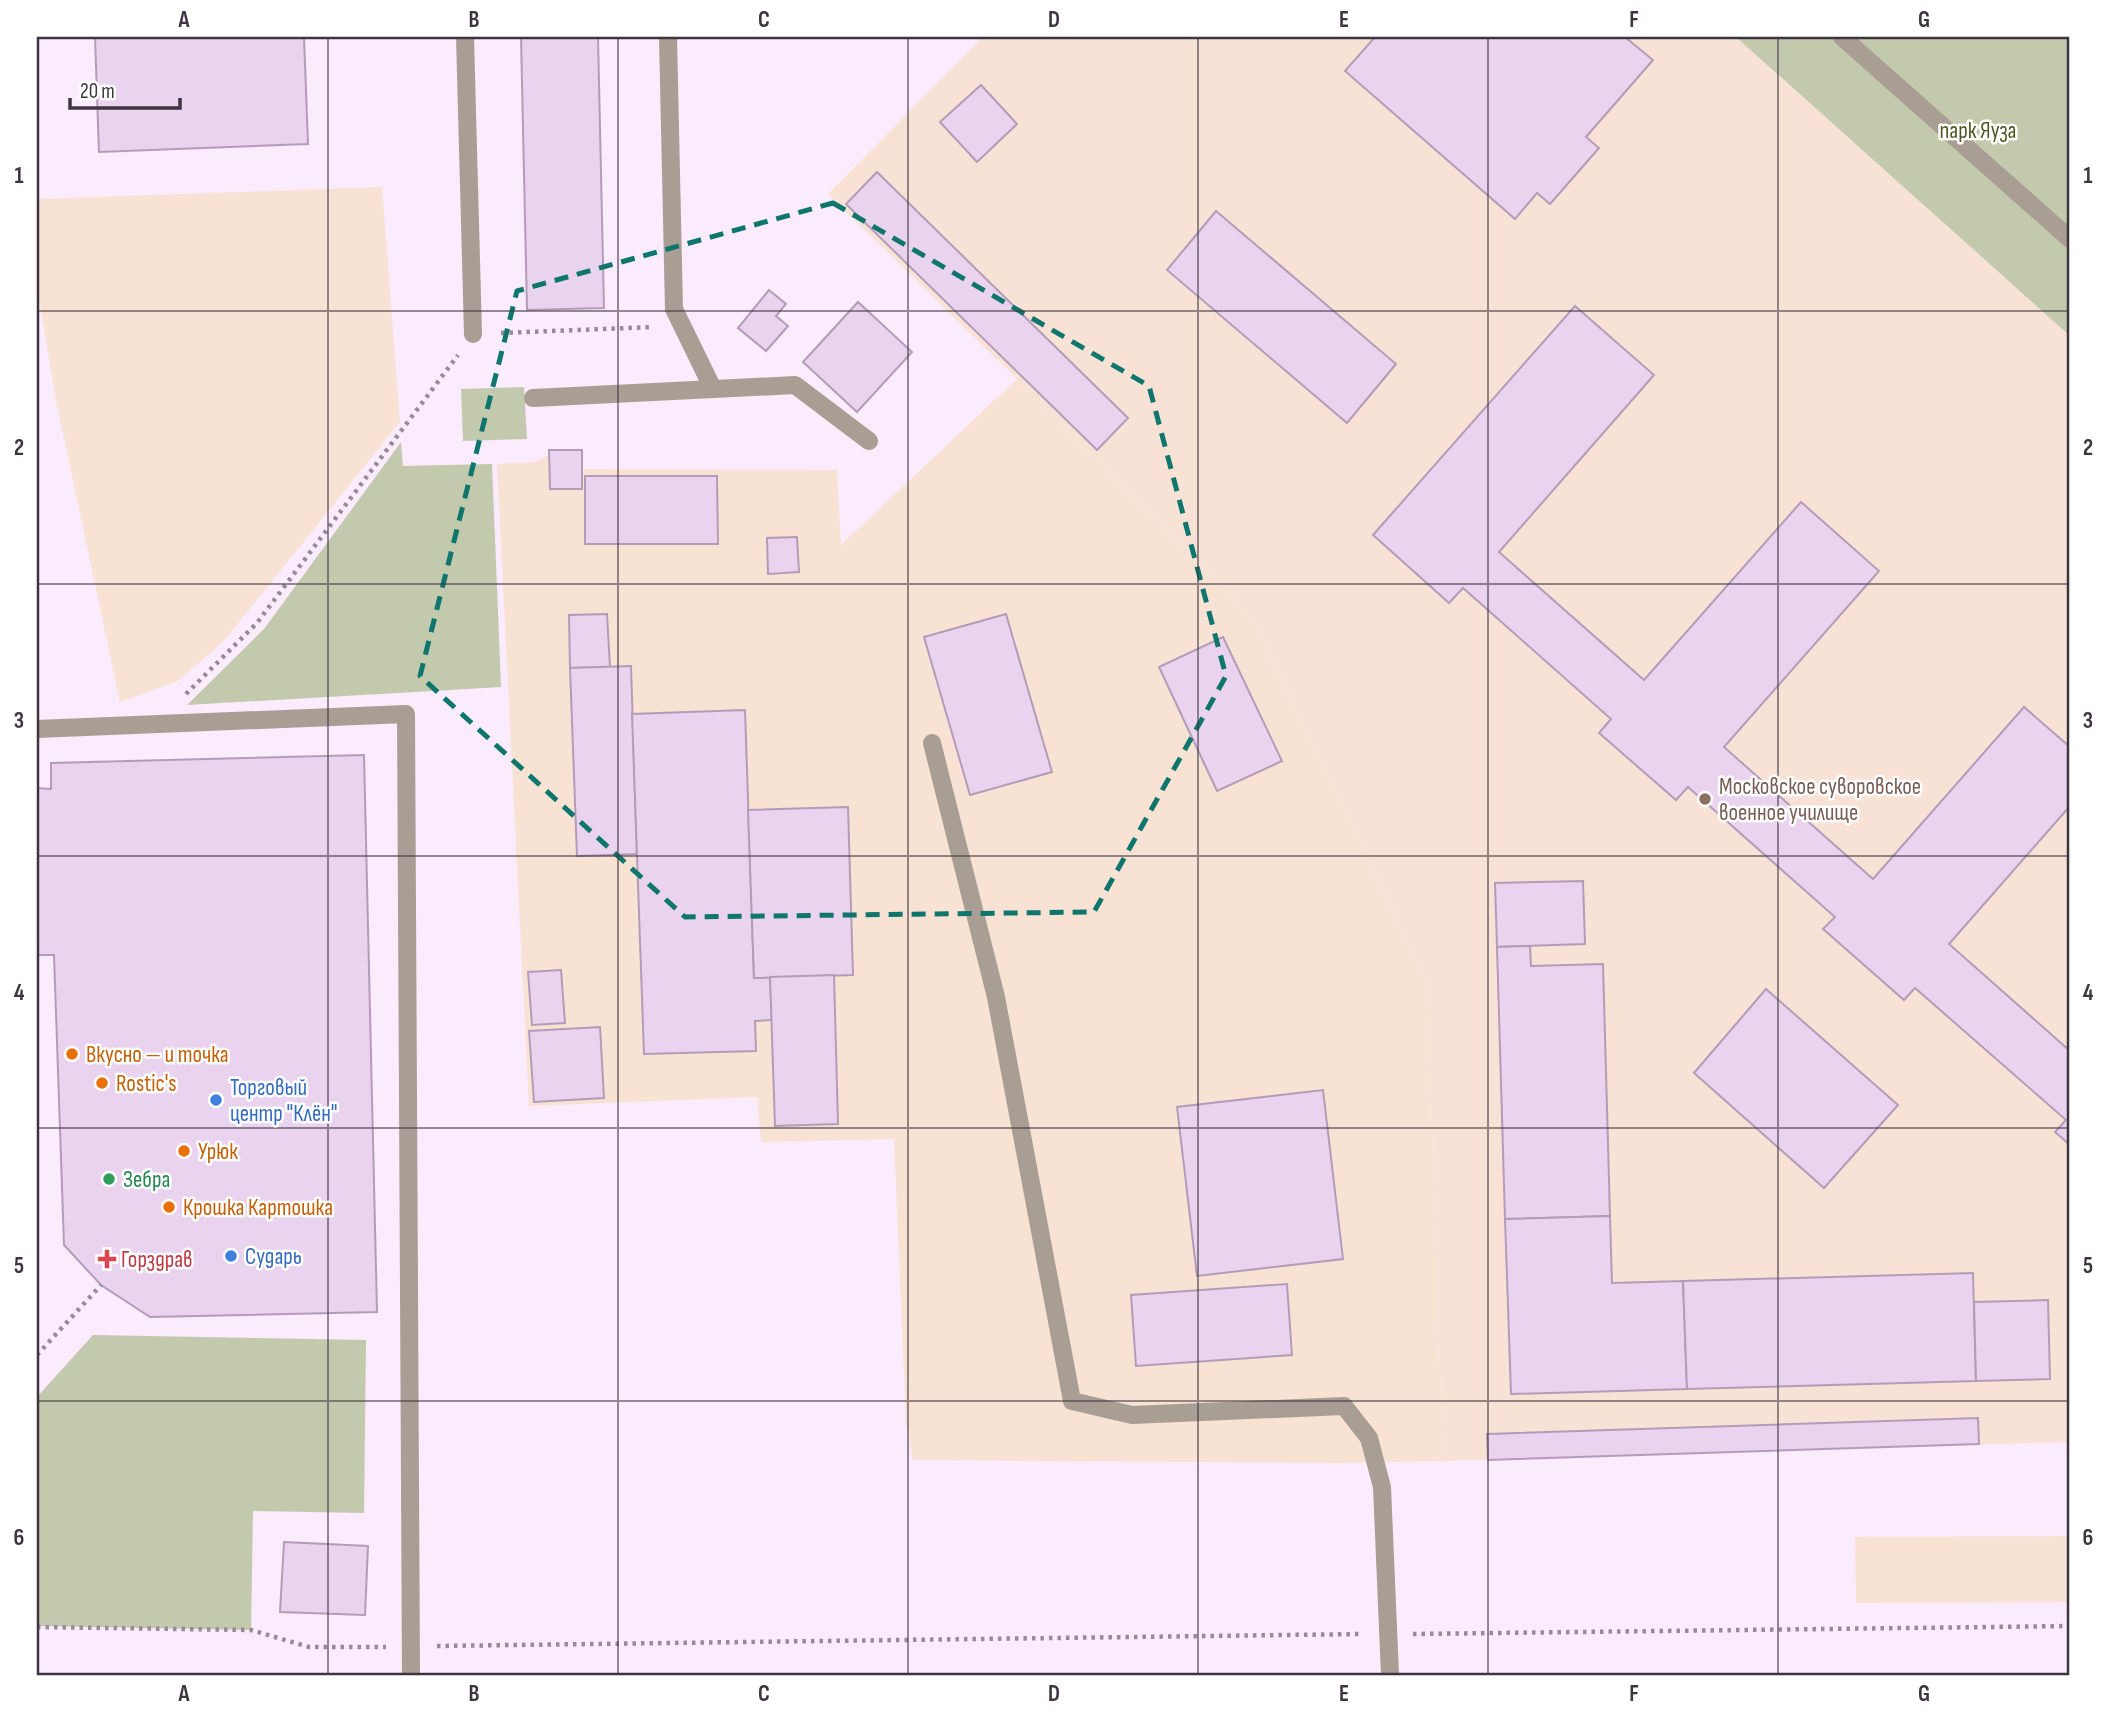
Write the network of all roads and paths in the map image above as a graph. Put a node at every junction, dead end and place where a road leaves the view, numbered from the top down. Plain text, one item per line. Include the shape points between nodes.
1 (465, 37) edge
2 (668, 37) edge
3 (1842, 37) edge
4 (2070, 239) edge
5 (682, 327) junction
6 (473, 334) junction
7 (713, 389) junction
8 (533, 398) dead end
9 (869, 441) dead end
10 (180, 700) dead end
11 (37, 729) edge
12 (932, 743) dead end
13 (102, 1285) dead end
14 (37, 1355) edge
15 (2070, 1626) edge
16 (37, 1627) edge
17 (1388, 1634) junction
18 (411, 1646) junction
19 (411, 1675) edge
20 (1390, 1675) edge

1 - 6 lane
2 - 5 lane via 674,309
3 - 4 lane
5 - 6 path
5 - 7 lane
6 - 10 path via 257,623
7 - 8 lane
7 - 9 lane via 795,386
11 - 18 lane via 405,714
12 - 17 lane via 996,997 1072,1401 1132,1415 1345,1406 1369,1438 1382,1487
13 - 14 path
15 - 17 path
16 - 18 path via 251,1630 309,1647
17 - 18 path
17 - 20 lane
18 - 19 lane

